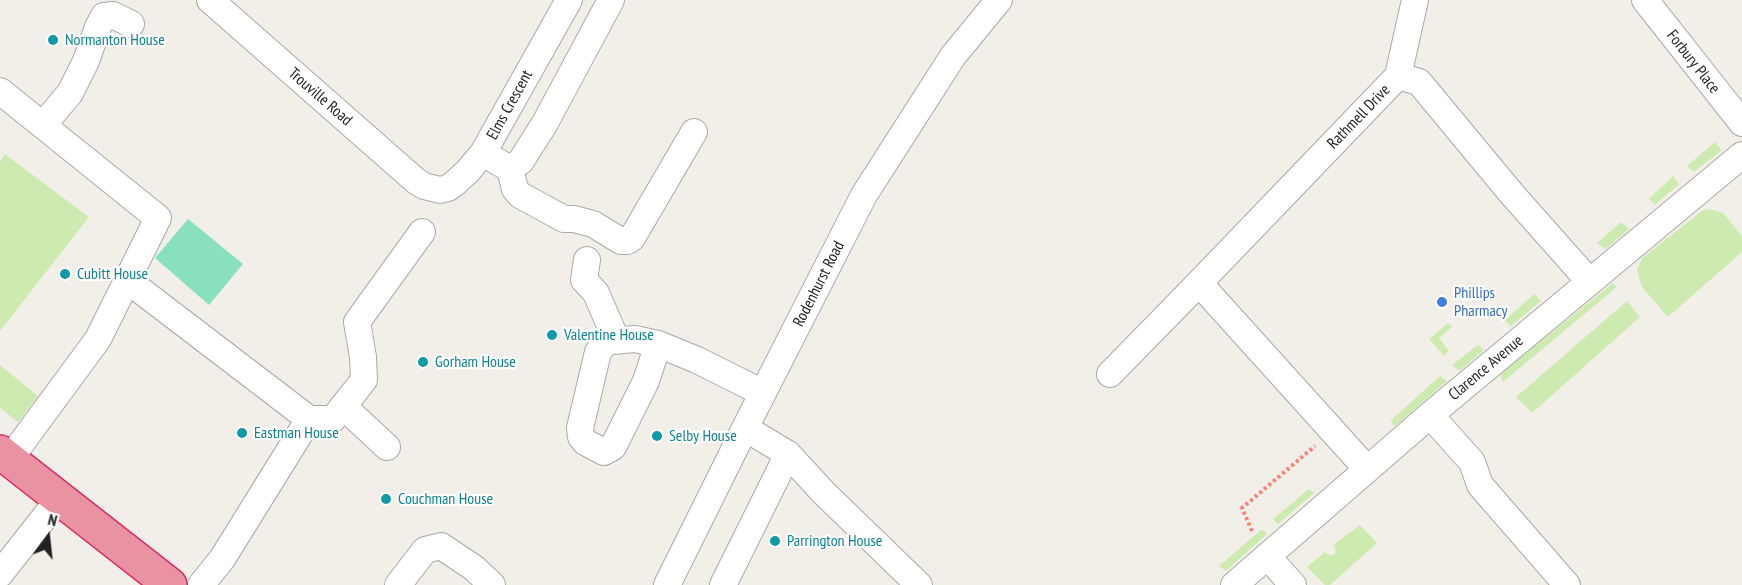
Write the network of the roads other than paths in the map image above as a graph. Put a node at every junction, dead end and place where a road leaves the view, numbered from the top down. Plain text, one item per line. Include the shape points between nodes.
1 (210, 0) edge
2 (569, 0) edge
3 (611, 0) edge
4 (999, 0) edge
5 (1415, 0) edge
6 (1645, 0) edge
7 (131, 24) dead end
8 (1398, 76) junction
9 (0, 91) edge
10 (1742, 123) edge
11 (43, 125) junction
12 (694, 132) dead end
13 (483, 153) junction
14 (1742, 155) edge
15 (510, 169) junction
16 (433, 189) joint
17 (422, 232) dead end
18 (587, 260) dead end
19 (127, 280) junction
20 (1589, 281) junction
21 (1199, 283) junction
22 (612, 341) junction
23 (658, 344) junction
24 (1110, 374) dead end
25 (763, 393) junction
26 (343, 406) junction
27 (1430, 415) junction
28 (309, 419) junction
29 (745, 428) junction
30 (387, 447) dead end
31 (788, 454) junction
32 (5, 456) edge
33 (1367, 469) junction
34 (59, 499) junction
35 (1267, 556) junction
36 (0, 574) edge
37 (170, 585) edge
38 (201, 585) edge
39 (398, 585) edge
40 (492, 585) edge
41 (668, 585) edge
42 (723, 585) edge
43 (919, 585) edge
44 (1234, 585) edge
45 (1293, 585) edge
46 (1567, 585) edge

1 - 16 street, Trouville Road via 416,181
2 - 13 street, Elms Crescent
3 - 15 street via 545,123 522,161
4 - 25 street, Rodenhurst Road via 953,56 864,195
5 - 8 street
6 - 10 street, Forbury Place
7 - 11 street via 113,15 104,16 70,93
8 - 20 street, Rathmell Drive via 1419,82
8 - 21 street, Rathmell Drive
9 - 11 street
11 - 19 street via 158,218
12 - 15 street via 627,241 593,224 564,219 520,195
13 - 15 street
13 - 16 street, Elms Crescent via 455,183
14 - 20 street, Clarence Avenue
17 - 26 street via 357,322 364,380
18 - 22 street via 584,280 596,293 612,330
19 - 28 street
19 - 32 street via 98,339
20 - 27 street, Clarence Avenue
21 - 24 street, Rathmell Drive
21 - 33 street
22 - 23 street via 634,339
22 - 23 street via 598,352 580,428 585,442 604,452 613,447 646,381
23 - 25 street
25 - 29 street, Rodenhurst Road
26 - 28 street via 333,419
26 - 30 street
27 - 33 street, Clarence Avenue
27 - 46 street via 1472,462 1480,485
28 - 38 street via 222,559
29 - 31 street
29 - 41 street, Rodenhurst Road
31 - 42 street
31 - 43 street
32 - 34 highway
33 - 35 street, Clarence Avenue
34 - 36 street
34 - 37 highway
35 - 44 street, Clarence Avenue
35 - 45 street
39 - 40 street via 425,550 441,546

